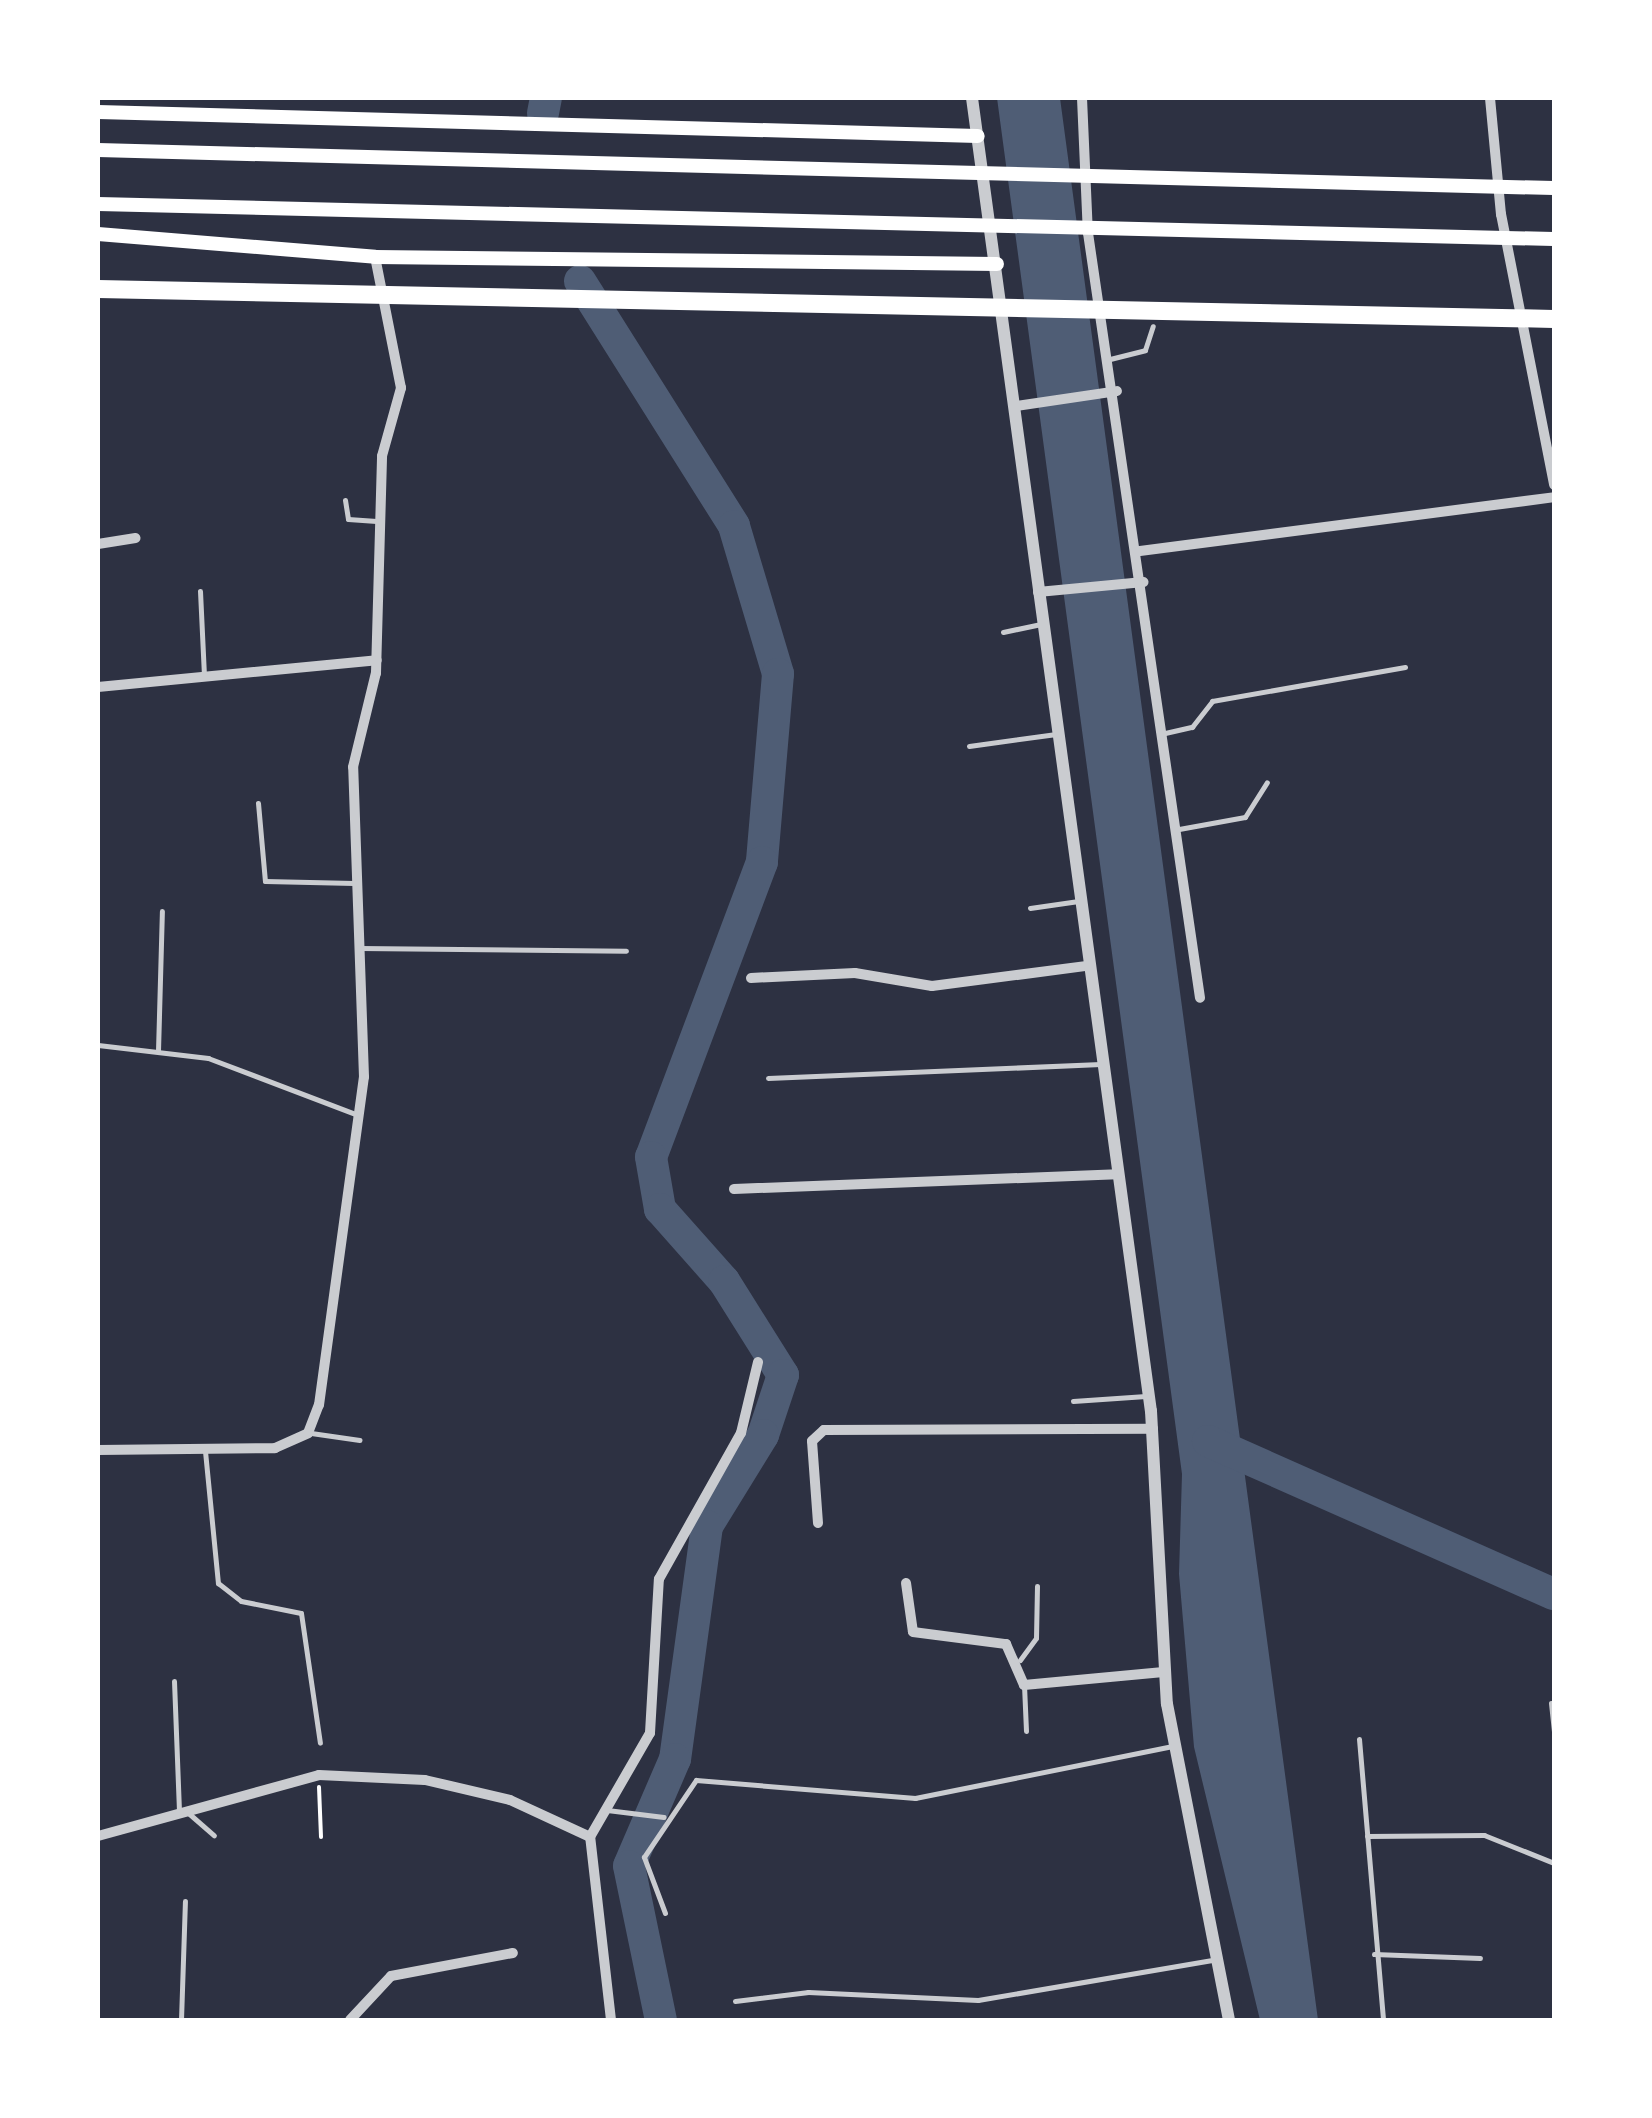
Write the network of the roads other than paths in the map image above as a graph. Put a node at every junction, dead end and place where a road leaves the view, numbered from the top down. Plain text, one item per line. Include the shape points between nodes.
1 (972, 98) edge
2 (1082, 98) edge
3 (1490, 98) edge
4 (98, 112) edge
5 (978, 136) junction
6 (98, 150) edge
7 (1554, 188) edge
8 (98, 204) edge
9 (98, 234) edge
10 (1554, 239) edge
11 (375, 257) junction
12 (997, 264) junction
13 (98, 289) edge
14 (1554, 318) edge
15 (1153, 326) dead end
16 (1110, 360) junction
17 (1110, 392) junction
18 (1016, 406) junction
19 (1554, 485) edge
20 (1554, 498) edge
21 (345, 500) dead end
22 (380, 521) junction
23 (136, 538) dead end
24 (98, 544) edge
25 (1140, 551) junction
26 (1139, 583) junction
27 (200, 591) dead end
28 (1038, 592) junction
29 (1042, 624) junction
30 (1003, 632) dead end
31 (378, 660) junction
32 (1404, 668) dead end
33 (204, 675) junction
34 (98, 687) edge
35 (1166, 733) junction
36 (1056, 734) junction
37 (969, 746) dead end
38 (1267, 782) dead end
39 (258, 802) dead end
40 (1179, 829) junction
41 (357, 882) junction
42 (1078, 902) junction
43 (1030, 908) dead end
44 (162, 911) dead end
45 (360, 948) junction
46 (626, 951) dead end
47 (1087, 966) junction
48 (751, 978) dead end
49 (1200, 998) dead end
50 (98, 1045) edge
51 (158, 1051) junction
52 (1101, 1064) junction
53 (768, 1078) dead end
54 (359, 1115) junction
55 (1116, 1174) junction
56 (734, 1189) dead end
57 (758, 1362) dead end
58 (1148, 1396) junction
59 (1073, 1401) dead end
60 (1153, 1429) junction
61 (308, 1433) junction
62 (359, 1440) dead end
63 (98, 1450) edge
64 (205, 1450) junction
65 (818, 1523) dead end
66 (906, 1583) dead end
67 (1037, 1586) dead end
68 (1020, 1660) junction
69 (1163, 1672) junction
70 (174, 1681) dead end
71 (1024, 1685) junction
72 (1551, 1703) dead end
73 (1026, 1731) dead end
74 (1554, 1732) edge
75 (1359, 1740) dead end
76 (320, 1744) dead end
77 (1174, 1746) junction
78 (608, 1810) junction
79 (184, 1811) junction
80 (662, 1816) junction
81 (214, 1835) dead end
82 (98, 1836) edge
83 (1367, 1836) junction
84 (590, 1837) junction
85 (1554, 1863) edge
86 (185, 1901) dead end
87 (665, 1912) dead end
88 (513, 1953) dead end
89 (1374, 1954) junction
90 (1480, 1958) dead end
91 (1217, 1959) junction
92 (735, 2001) dead end
93 (181, 2020) edge
94 (350, 2020) edge
95 (610, 2020) edge
96 (1229, 2020) edge
97 (1383, 2020) edge

1 - 5 street
2 - 16 street via 1088,233
3 - 19 street via 1501,214
4 - 5 main road
5 - 12 street
6 - 7 main road
8 - 10 main road
9 - 11 main road
11 - 12 main road
11 - 22 street via 401,388 382,456
12 - 18 street
13 - 14 highway
15 - 16 lane via 1145,350
16 - 17 street
17 - 18 street
17 - 25 street
18 - 28 street
20 - 25 street
21 - 22 lane via 348,519
22 - 31 street
23 - 24 street
25 - 26 street
26 - 28 street
26 - 35 street
27 - 33 lane
28 - 29 street
29 - 30 lane
29 - 36 street
31 - 33 street
31 - 41 street via 353,767
32 - 35 lane via 1212,701 1192,727
33 - 34 street
35 - 40 street
36 - 37 lane
36 - 42 street
38 - 40 lane via 1245,818
39 - 41 lane via 265,881
40 - 49 street
41 - 45 street
42 - 43 lane
42 - 47 street
44 - 51 lane
45 - 46 lane
45 - 54 street
47 - 48 street via 946,985 855,973
47 - 52 street
50 - 51 lane
51 - 54 lane via 241,1068
52 - 53 lane
52 - 55 street
54 - 61 street
55 - 56 street
55 - 58 street
57 - 78 street via 741,1433 668,1554 650,1732
58 - 59 lane
58 - 60 street
60 - 65 street via 824,1430 812,1441
60 - 69 street
61 - 62 lane
61 - 64 street via 275,1448
63 - 64 street
64 - 76 lane via 218,1583 241,1600 301,1613
66 - 68 street via 917,1635 996,1641
67 - 68 lane via 1036,1638
68 - 71 street
69 - 71 street
69 - 77 street
70 - 79 lane
71 - 73 lane
72 - 74 lane
75 - 83 lane
77 - 80 lane via 915,1798 696,1780
77 - 91 street
78 - 80 lane
78 - 84 street
79 - 81 lane
79 - 82 street
79 - 84 street via 296,1775 393,1778 510,1800
80 - 87 lane via 644,1868
83 - 85 lane via 1484,1834
83 - 89 lane
84 - 95 street
86 - 93 lane
88 - 94 street via 391,1976
89 - 90 lane
89 - 97 lane
91 - 92 lane via 978,2000 808,1992
91 - 96 street

